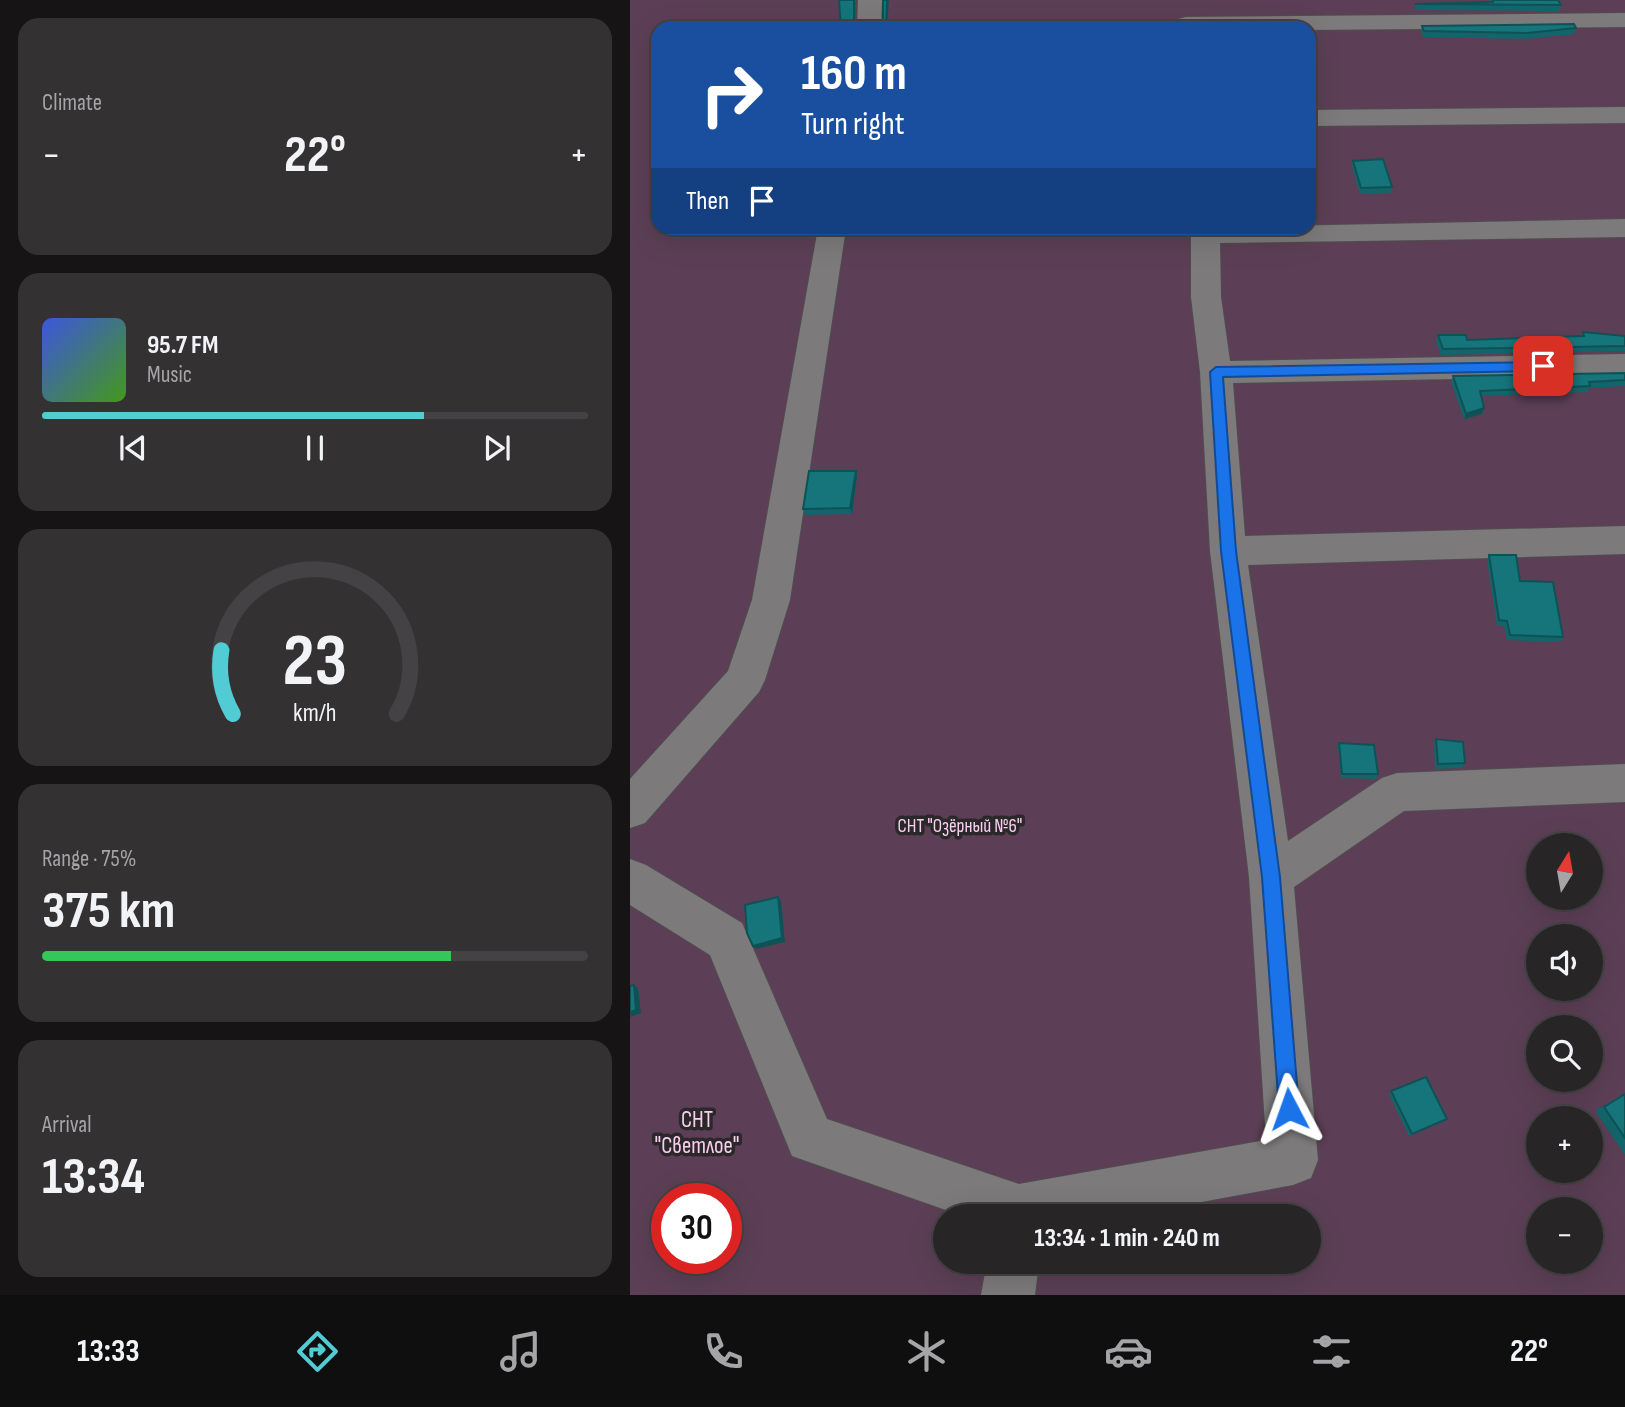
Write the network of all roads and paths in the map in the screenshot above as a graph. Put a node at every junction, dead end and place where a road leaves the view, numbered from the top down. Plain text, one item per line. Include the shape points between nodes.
1 (870, 0) edge
2 (1187, 17) edge
3 (1625, 20) edge
4 (869, 21) edge
5 (1625, 115) edge
6 (1316, 118) edge
7 (1625, 228) edge
8 (1316, 230) edge
9 (831, 235) edge
10 (1205, 235) edge
11 (1625, 365) edge
12 (1216, 372) junction
13 (1625, 540) edge
14 (1228, 551) junction
15 (1625, 783) edge
16 (630, 809) edge
17 (1271, 877) junction
18 (630, 880) edge
19 (994, 1204) edge
20 (1066, 1204) edge
21 (1011, 1274) edge
22 (1008, 1295) edge

1 - 4 street
2 - 3 street
5 - 6 street
7 - 8 street
9 - 16 street via 771,600 745,680
10 - 12 street via 1206,297
11 - 12 street
12 - 14 street
13 - 14 street
14 - 17 street
15 - 17 street via 1397,792
17 - 20 street via 1293,1160
18 - 19 street via 726,939 810,1138
21 - 22 street

